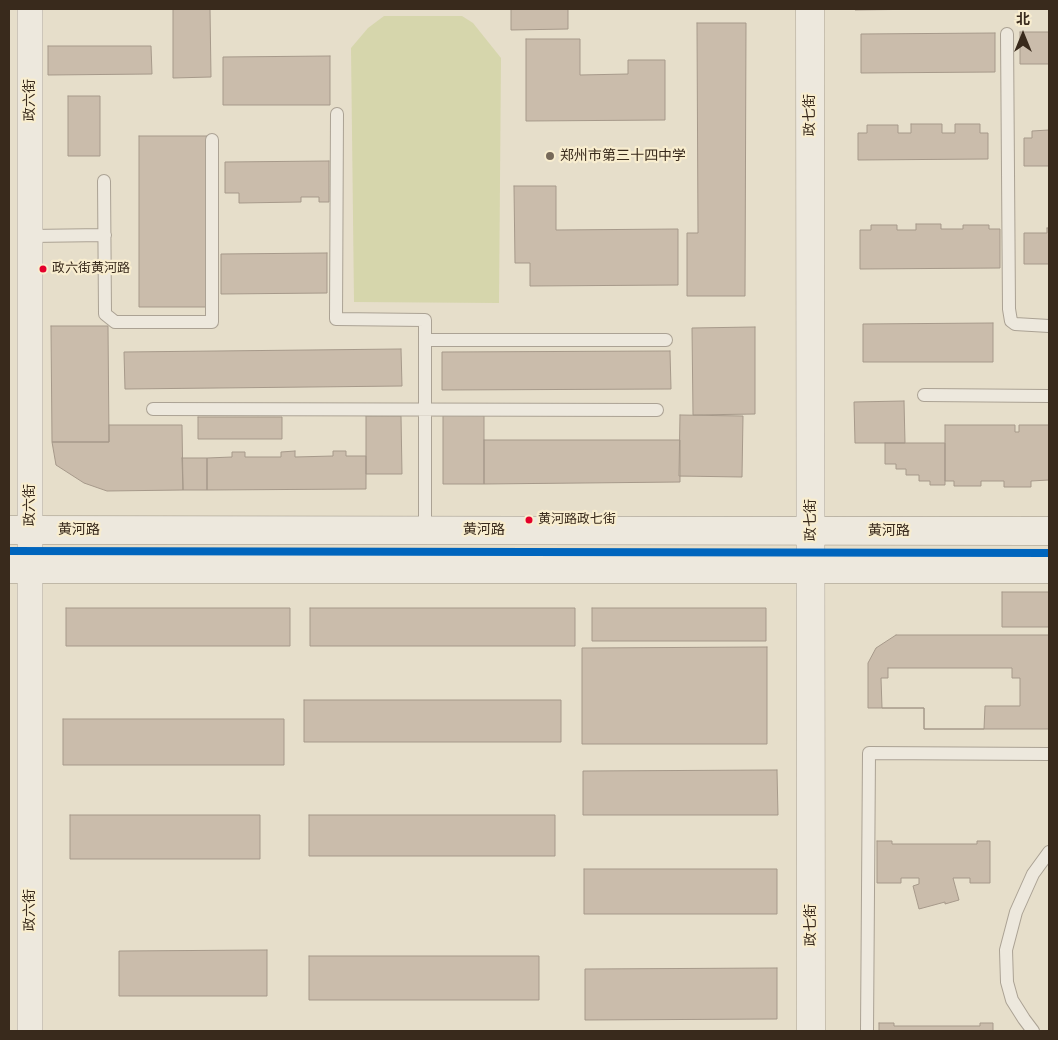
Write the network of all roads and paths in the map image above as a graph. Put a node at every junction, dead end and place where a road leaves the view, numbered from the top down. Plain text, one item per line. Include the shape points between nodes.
1 (30, 9) edge
2 (810, 9) edge
3 (1007, 34) dead end
4 (337, 114) dead end
5 (212, 140) dead end
6 (104, 181) dead end
7 (105, 235) junction
8 (30, 236) junction
9 (1049, 326) edge
10 (426, 340) junction
11 (666, 340) dead end
12 (924, 395) dead end
13 (1049, 396) edge
14 (153, 409) dead end
15 (426, 410) junction
16 (657, 410) dead end
17 (20, 530) edge
18 (425, 530) junction
19 (811, 530) junction
20 (1049, 530) edge
21 (20, 569) edge
22 (811, 569) junction
23 (1049, 570) edge
24 (1049, 754) edge
25 (1049, 852) edge
26 (30, 1031) edge
27 (811, 1031) edge
28 (867, 1031) edge
29 (1033, 1031) edge

1 - 8 street, 政六街
2 - 19 main road, 政七街
3 - 9 lane via 1009,309 1011,321 1015,324
4 - 10 lane via 336,319 425,320
5 - 7 lane via 212,322 115,322 105,314
6 - 7 lane
7 - 8 lane
8 - 17 street, 政六街
10 - 11 lane
10 - 15 lane
12 - 13 lane
14 - 15 lane
15 - 16 lane
15 - 18 lane
17 - 18 main road, 黄河路
17 - 21 street, 政六街
18 - 19 main road, 黄河路
19 - 20 main road, 黄河路
19 - 22 main road, 政七街
21 - 22 main road
21 - 26 street, 政六街
22 - 23 main road
22 - 27 main road, 政七街
24 - 28 lane via 869,753
25 - 29 lane via 1033,874 1016,912 1006,950 1010,991

